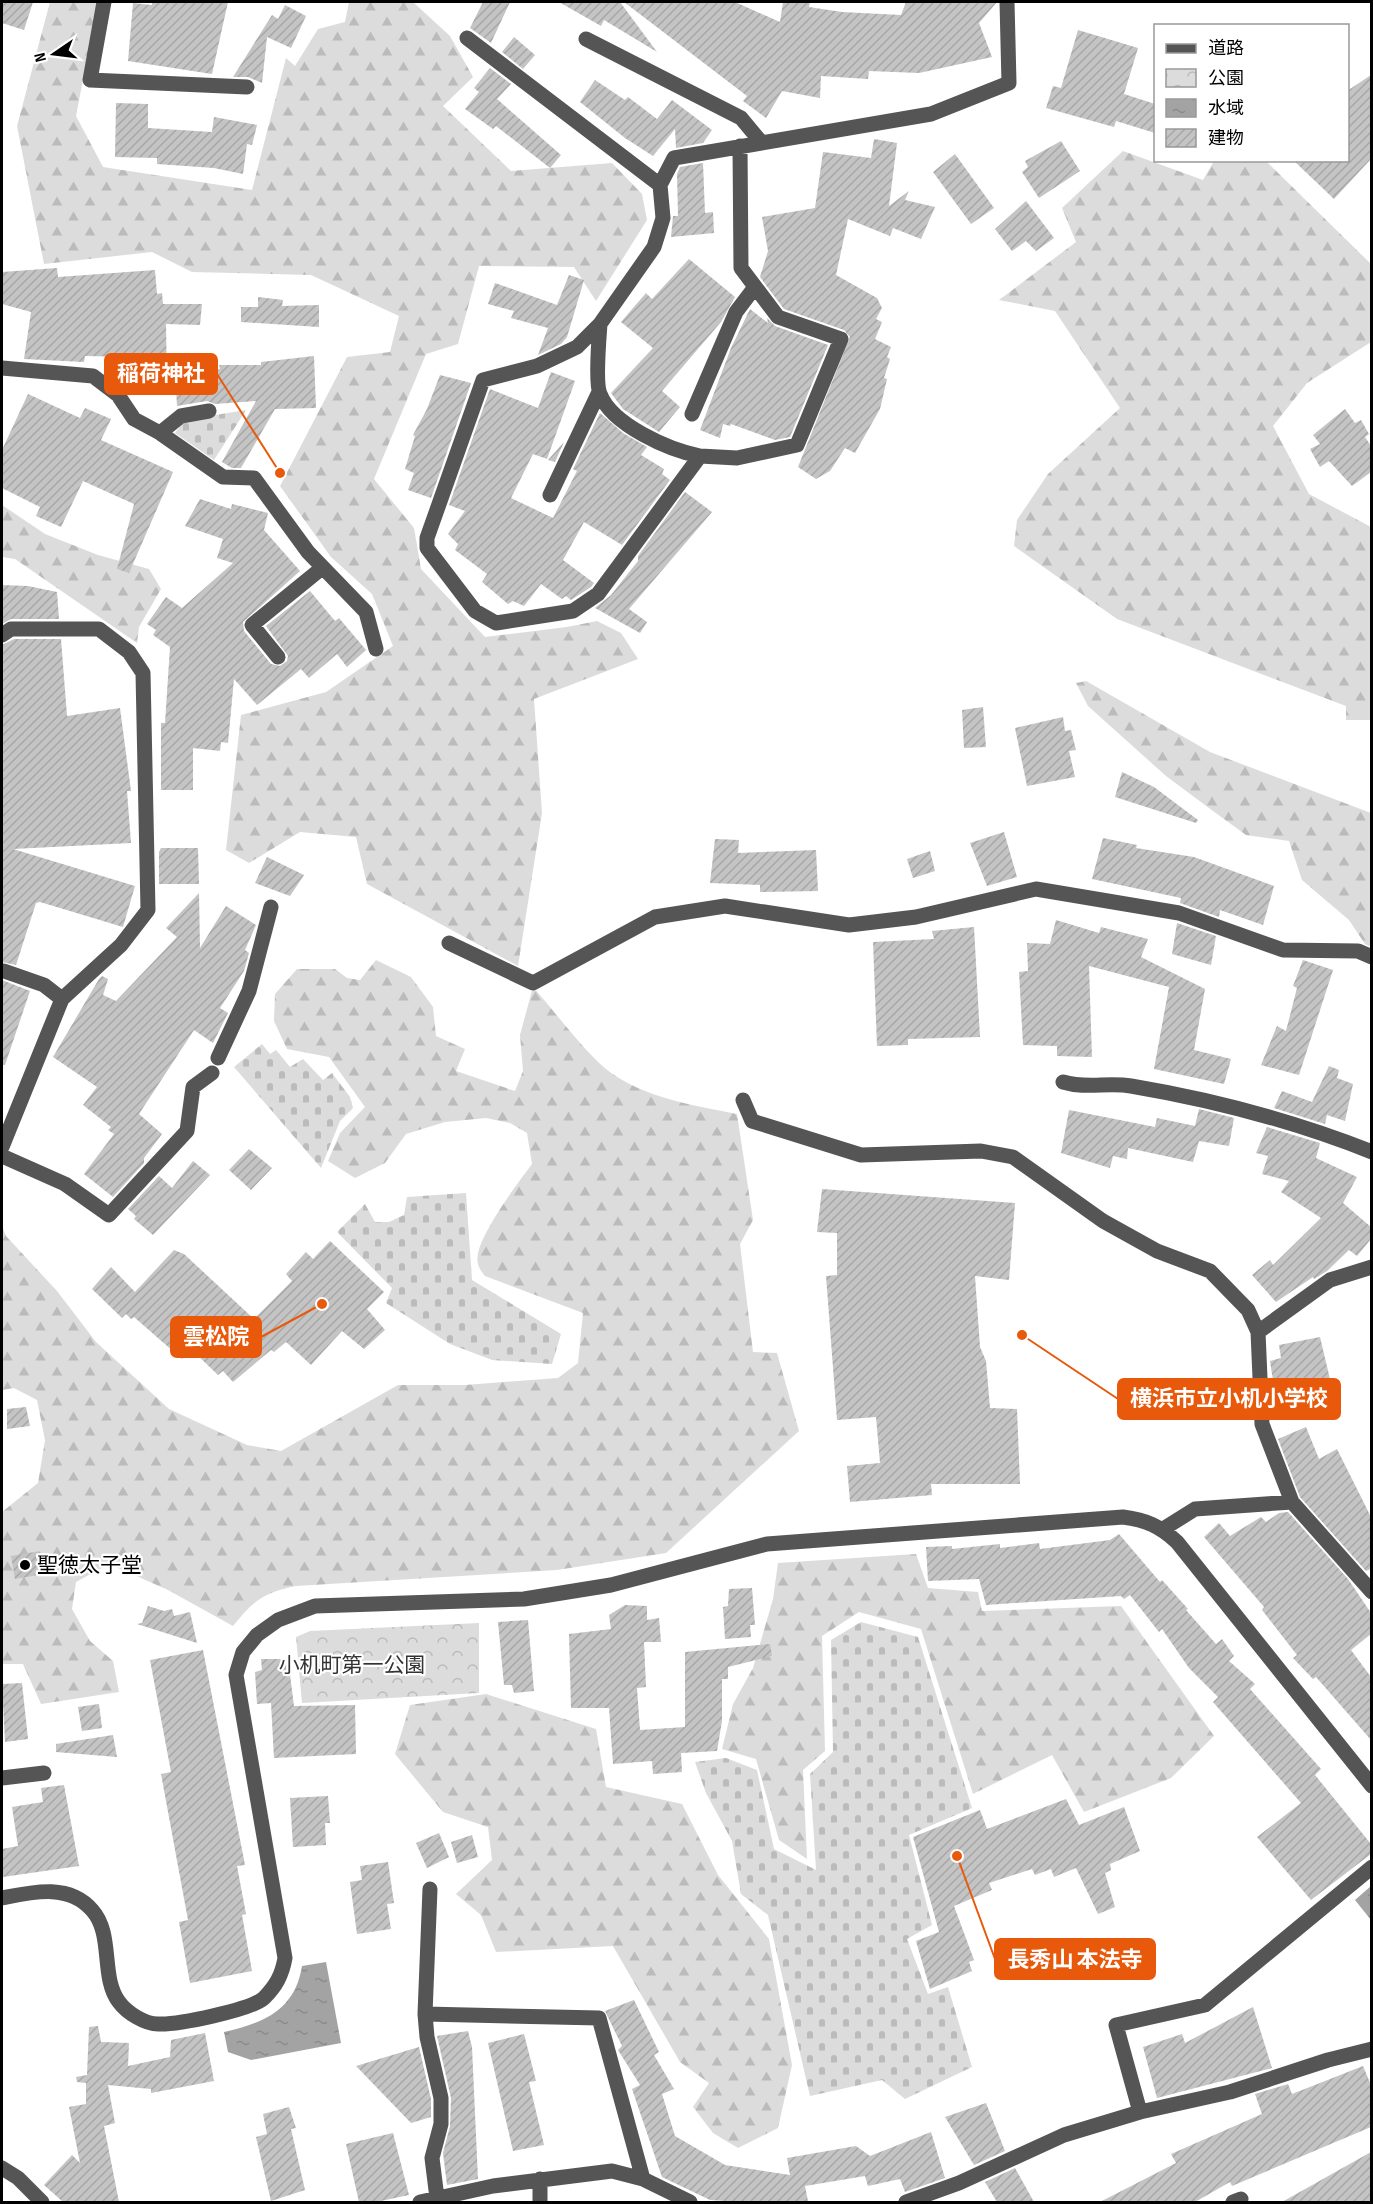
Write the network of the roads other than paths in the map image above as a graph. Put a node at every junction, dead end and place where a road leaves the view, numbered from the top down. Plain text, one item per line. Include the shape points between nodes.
1 (104, 2) edge
2 (1007, 2) edge
3 (466, 38) dead end
4 (586, 39) dead end
5 (247, 87) dead end
6 (761, 142) junction
7 (740, 146) junction
8 (660, 185) junction
9 (755, 287) junction
10 (600, 324) junction
11 (2, 368) edge
12 (599, 392) junction
13 (209, 411) dead end
14 (692, 414) dead end
15 (160, 433) junction
16 (700, 456) junction
17 (550, 495) dead end
18 (322, 568) junction
19 (2, 635) edge
20 (376, 649) dead end
21 (278, 657) dead end
22 (271, 907) dead end
23 (449, 943) dead end
24 (1371, 957) edge
25 (4, 970) dead end
26 (62, 999) junction
27 (218, 1058) dead end
28 (212, 1073) dead end
29 (1063, 1082) dead end
30 (743, 1100) dead end
31 (2, 1147) edge
32 (1371, 1152) edge
33 (2, 1156) edge
34 (1371, 1268) edge
35 (1258, 1332) junction
36 (1292, 1502) junction
37 (1163, 1529) junction
38 (1371, 1592) edge
39 (44, 1773) dead end
40 (2, 1778) edge
41 (1371, 1786) edge
42 (1371, 1867) edge
43 (430, 1889) dead end
44 (2, 1898) edge
45 (425, 2014) junction
46 (1371, 2049) edge
47 (1140, 2112) junction
48 (2, 2168) edge
49 (540, 2179) junction
50 (643, 2179) junction
51 (437, 2198) junction
52 (42, 2202) edge
53 (420, 2202) edge
54 (540, 2202) edge
55 (690, 2202) edge
56 (906, 2202) edge

1 - 5 street via 90,80
2 - 6 street via 1009,83 932,114
3 - 8 street
4 - 6 street via 741,118
6 - 7 street
7 - 8 street via 674,158
7 - 9 street via 741,268
8 - 10 street via 663,218 654,247
9 - 14 street via 736,312
9 - 16 street via 778,317 841,339 797,445 737,458
10 - 12 street
10 - 16 street via 577,346 537,366 483,380 427,548 475,611 496,623 573,611 598,594
11 - 15 street via 93,376 118,395 134,420
12 - 16 street via 610,411 648,436 675,451
12 - 17 street
13 - 15 street via 181,416
15 - 18 street via 223,477 254,478
18 - 20 street via 366,612
18 - 21 street via 252,625
19 - 26 street via 11,629 99,629 129,652 143,673 155,909
22 - 27 street via 249,991
23 - 24 street via 533,983 655,917 725,906 849,925 916,917 1036,889 1179,913 1283,950 1358,951
25 - 26 street via 44,985
26 - 31 street
28 - 33 street via 193,1087 187,1131 109,1215 65,1184
29 - 32 street via 1077,1086 1129,1086 1244,1109 1319,1131
30 - 35 street via 752,1121 861,1155 981,1151 1013,1157 1103,1221 1156,1251 1210,1271 1248,1310
34 - 35 street via 1330,1280
35 - 36 street via 1262,1424
36 - 37 street via 1195,1509
36 - 38 street
37 - 41 street
37 - 44 street via 1146,1520 1123,1517 767,1544 611,1585 524,1599 315,1606 294,1612 257,1635 243,1652 236,1675 285,1958 283,1972 262,2000 232,2012 158,2024 143,2020 119,2003 113,1990 93,1911 74,1898 42,1890
39 - 40 street
42 - 47 street via 1205,2005 1116,2025
43 - 45 street
45 - 50 street via 599,2018
45 - 51 street via 441,2098 441,2124 432,2158
46 - 47 street via 1230,2092
47 - 56 street via 1064,2135 959,2183
48 - 52 street
49 - 50 street via 612,2171
49 - 51 street
49 - 54 street
50 - 55 street
51 - 53 street

